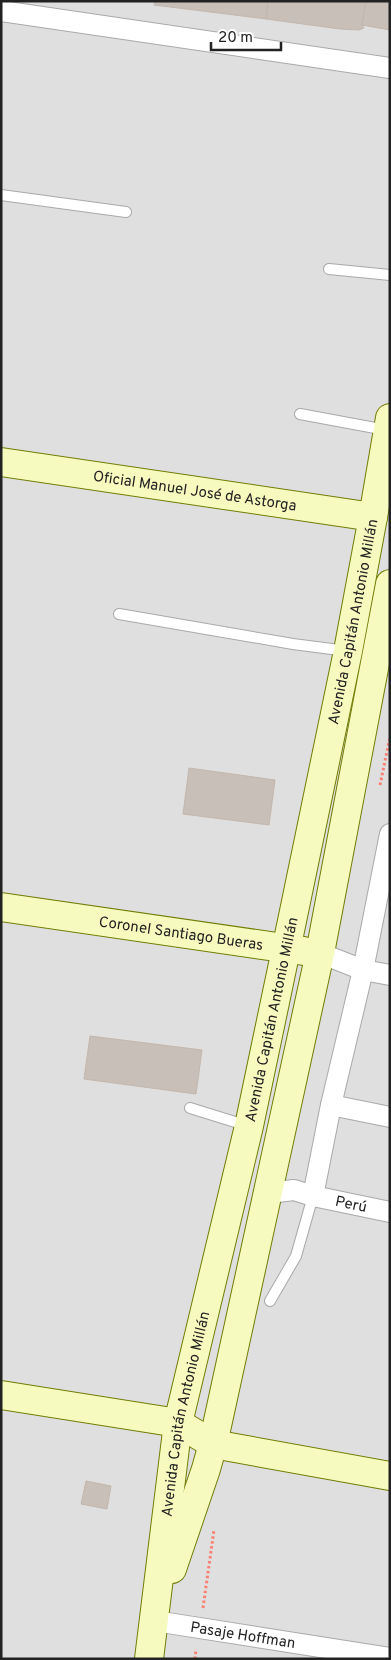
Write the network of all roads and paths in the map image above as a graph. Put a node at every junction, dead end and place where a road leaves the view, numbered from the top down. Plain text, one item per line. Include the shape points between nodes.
1 (1, 11) edge
2 (390, 68) edge
3 (1, 195) edge
4 (126, 212) dead end
5 (329, 269) dead end
6 (390, 275) edge
7 (300, 414) dead end
8 (389, 424) edge
9 (1, 462) edge
10 (381, 518) edge
11 (390, 584) edge
12 (119, 614) dead end
13 (348, 651) junction
14 (390, 834) edge
15 (1, 907) edge
16 (286, 948) junction
17 (320, 953) junction
18 (363, 970) junction
19 (390, 975) edge
20 (331, 1105) junction
21 (190, 1108) dead end
22 (390, 1117) edge
23 (249, 1126) junction
24 (268, 1193) junction
25 (313, 1196) junction
26 (390, 1212) edge
27 (270, 1302) dead end
28 (1, 1394) edge
29 (178, 1423) junction
30 (213, 1444) junction
31 (390, 1476) edge
32 (214, 1528) dead end
33 (155, 1621) junction
34 (200, 1627) junction
35 (390, 1658) edge
36 (149, 1659) edge
37 (195, 1659) edge

1 - 2 street
3 - 4 lane
5 - 6 lane
7 - 8 lane
8 - 10 main road, Avenida Capitán Antonio Millán
9 - 10 main road, Oficial Manuel José de Astorga
10 - 13 main road, Avenida Capitán Antonio Millán
11 - 17 main road, Avenida Capitán Antonio Millán
12 - 13 lane
13 - 16 main road, Avenida Capitán Antonio Millán
14 - 18 street
15 - 16 main road, Coronel Santiago Bueras
16 - 17 main road, Coronel Santiago Bueras
16 - 23 main road, Avenida Capitán Antonio Millán
17 - 18 street, Coronel Santiago Bueras
17 - 24 main road, Avenida Capitán Antonio Millán
18 - 19 street, Coronel Santiago Bueras
18 - 20 street
20 - 22 street
20 - 25 street
21 - 23 lane
23 - 29 main road, Avenida Capitán Antonio Millán
24 - 25 street, Perú via 294,1190
24 - 30 main road, Avenida Capitán Antonio Millán
25 - 26 street, Perú
25 - 27 lane via 296,1256
28 - 29 main road
29 - 30 main road
29 - 33 main road, Avenida Capitán Antonio Millán
30 - 31 main road
30 - 33 main road, Avenida Capitán Antonio Millán
32 - 34 path
33 - 34 street, Pasaje Hoffman
33 - 36 main road, Avenida Capitán Antonio Millán
34 - 35 street, Pasaje Hoffman
34 - 37 path

